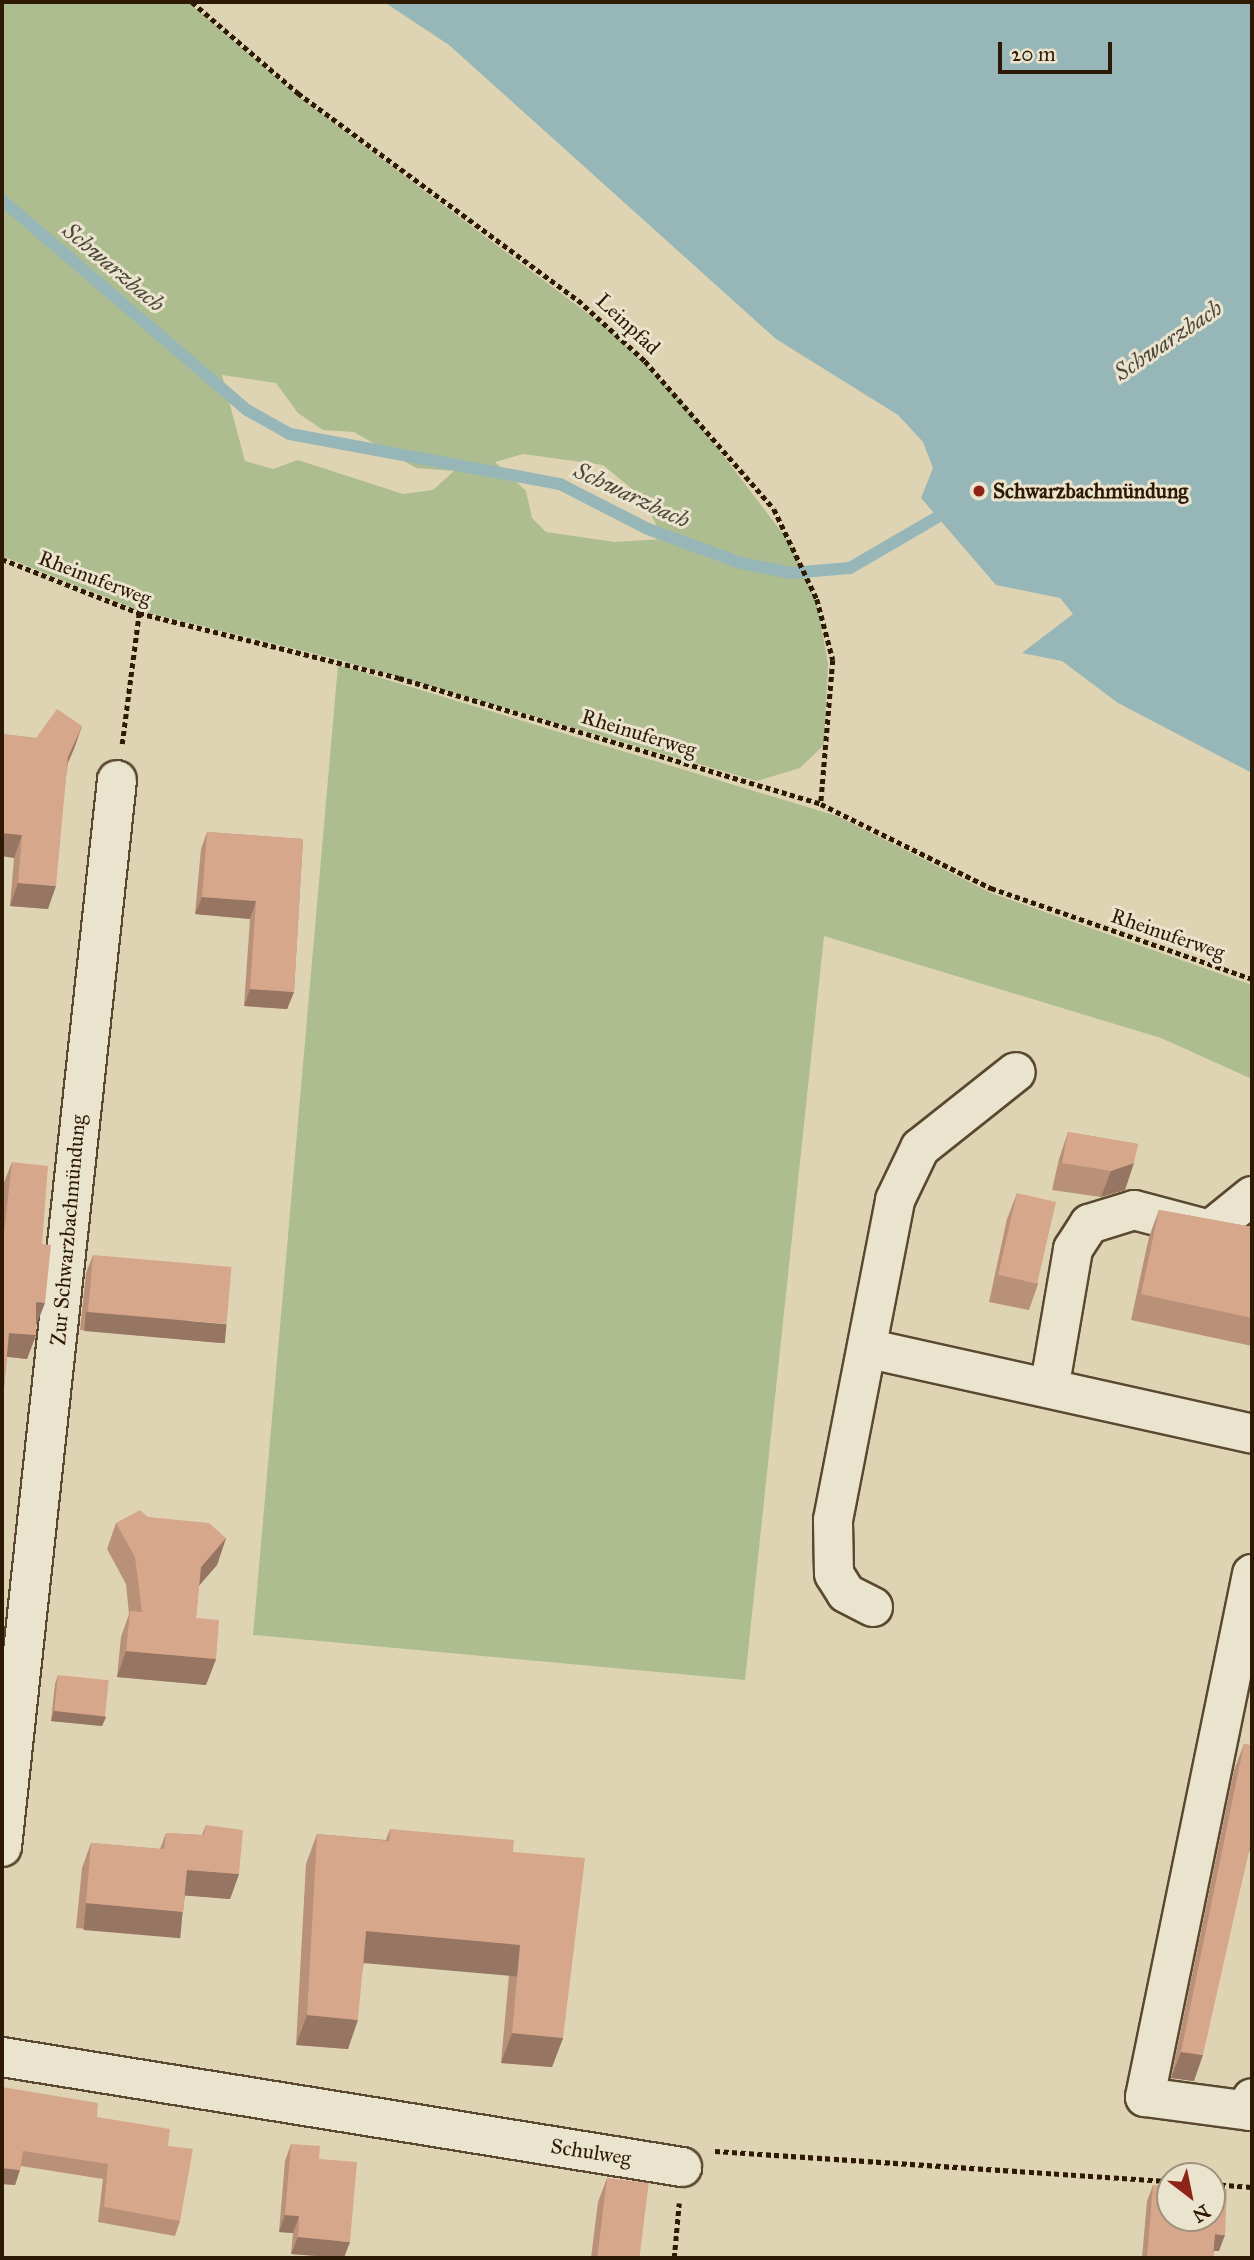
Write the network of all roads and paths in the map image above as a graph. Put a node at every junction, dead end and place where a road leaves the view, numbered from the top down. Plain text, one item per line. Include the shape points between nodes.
1 (192, 2) edge
2 (2, 559) edge
3 (139, 613) junction
4 (117, 780) joint
5 (821, 804) junction
6 (1252, 979) edge
7 (1016, 1072) dead end
8 (1252, 1196) edge
9 (870, 1349) junction
10 (1050, 1384) junction
11 (1252, 1434) edge
12 (1252, 1574) edge
13 (873, 1607) dead end
14 (2, 1847) edge
15 (2, 2057) edge
16 (1252, 2098) edge
17 (682, 2167) junction
18 (1156, 2181) edge
19 (1226, 2185) edge
20 (1252, 2187) edge
21 (674, 2258) edge

1 - 5 path, Leinpfad via 298,93 614,331 699,418 796,545 817,598 833,660
2 - 3 path, Rheinuferweg
3 - 4 path
3 - 5 path, Rheinuferweg via 399,678
4 - 14 street, Zur Schwarzbachmündung
5 - 6 path, Rheinuferweg via 991,888
7 - 9 street via 937,1133 906,1168
8 - 10 street via 1210,1230 1134,1210 1089,1224 1073,1249
9 - 10 street
9 - 13 street via 834,1520 834,1574 846,1593
10 - 11 street
12 - 16 street via 1145,2097 1250,2111
15 - 17 street, Schulweg
17 - 18 path via 684,2148
17 - 21 path
19 - 20 path

